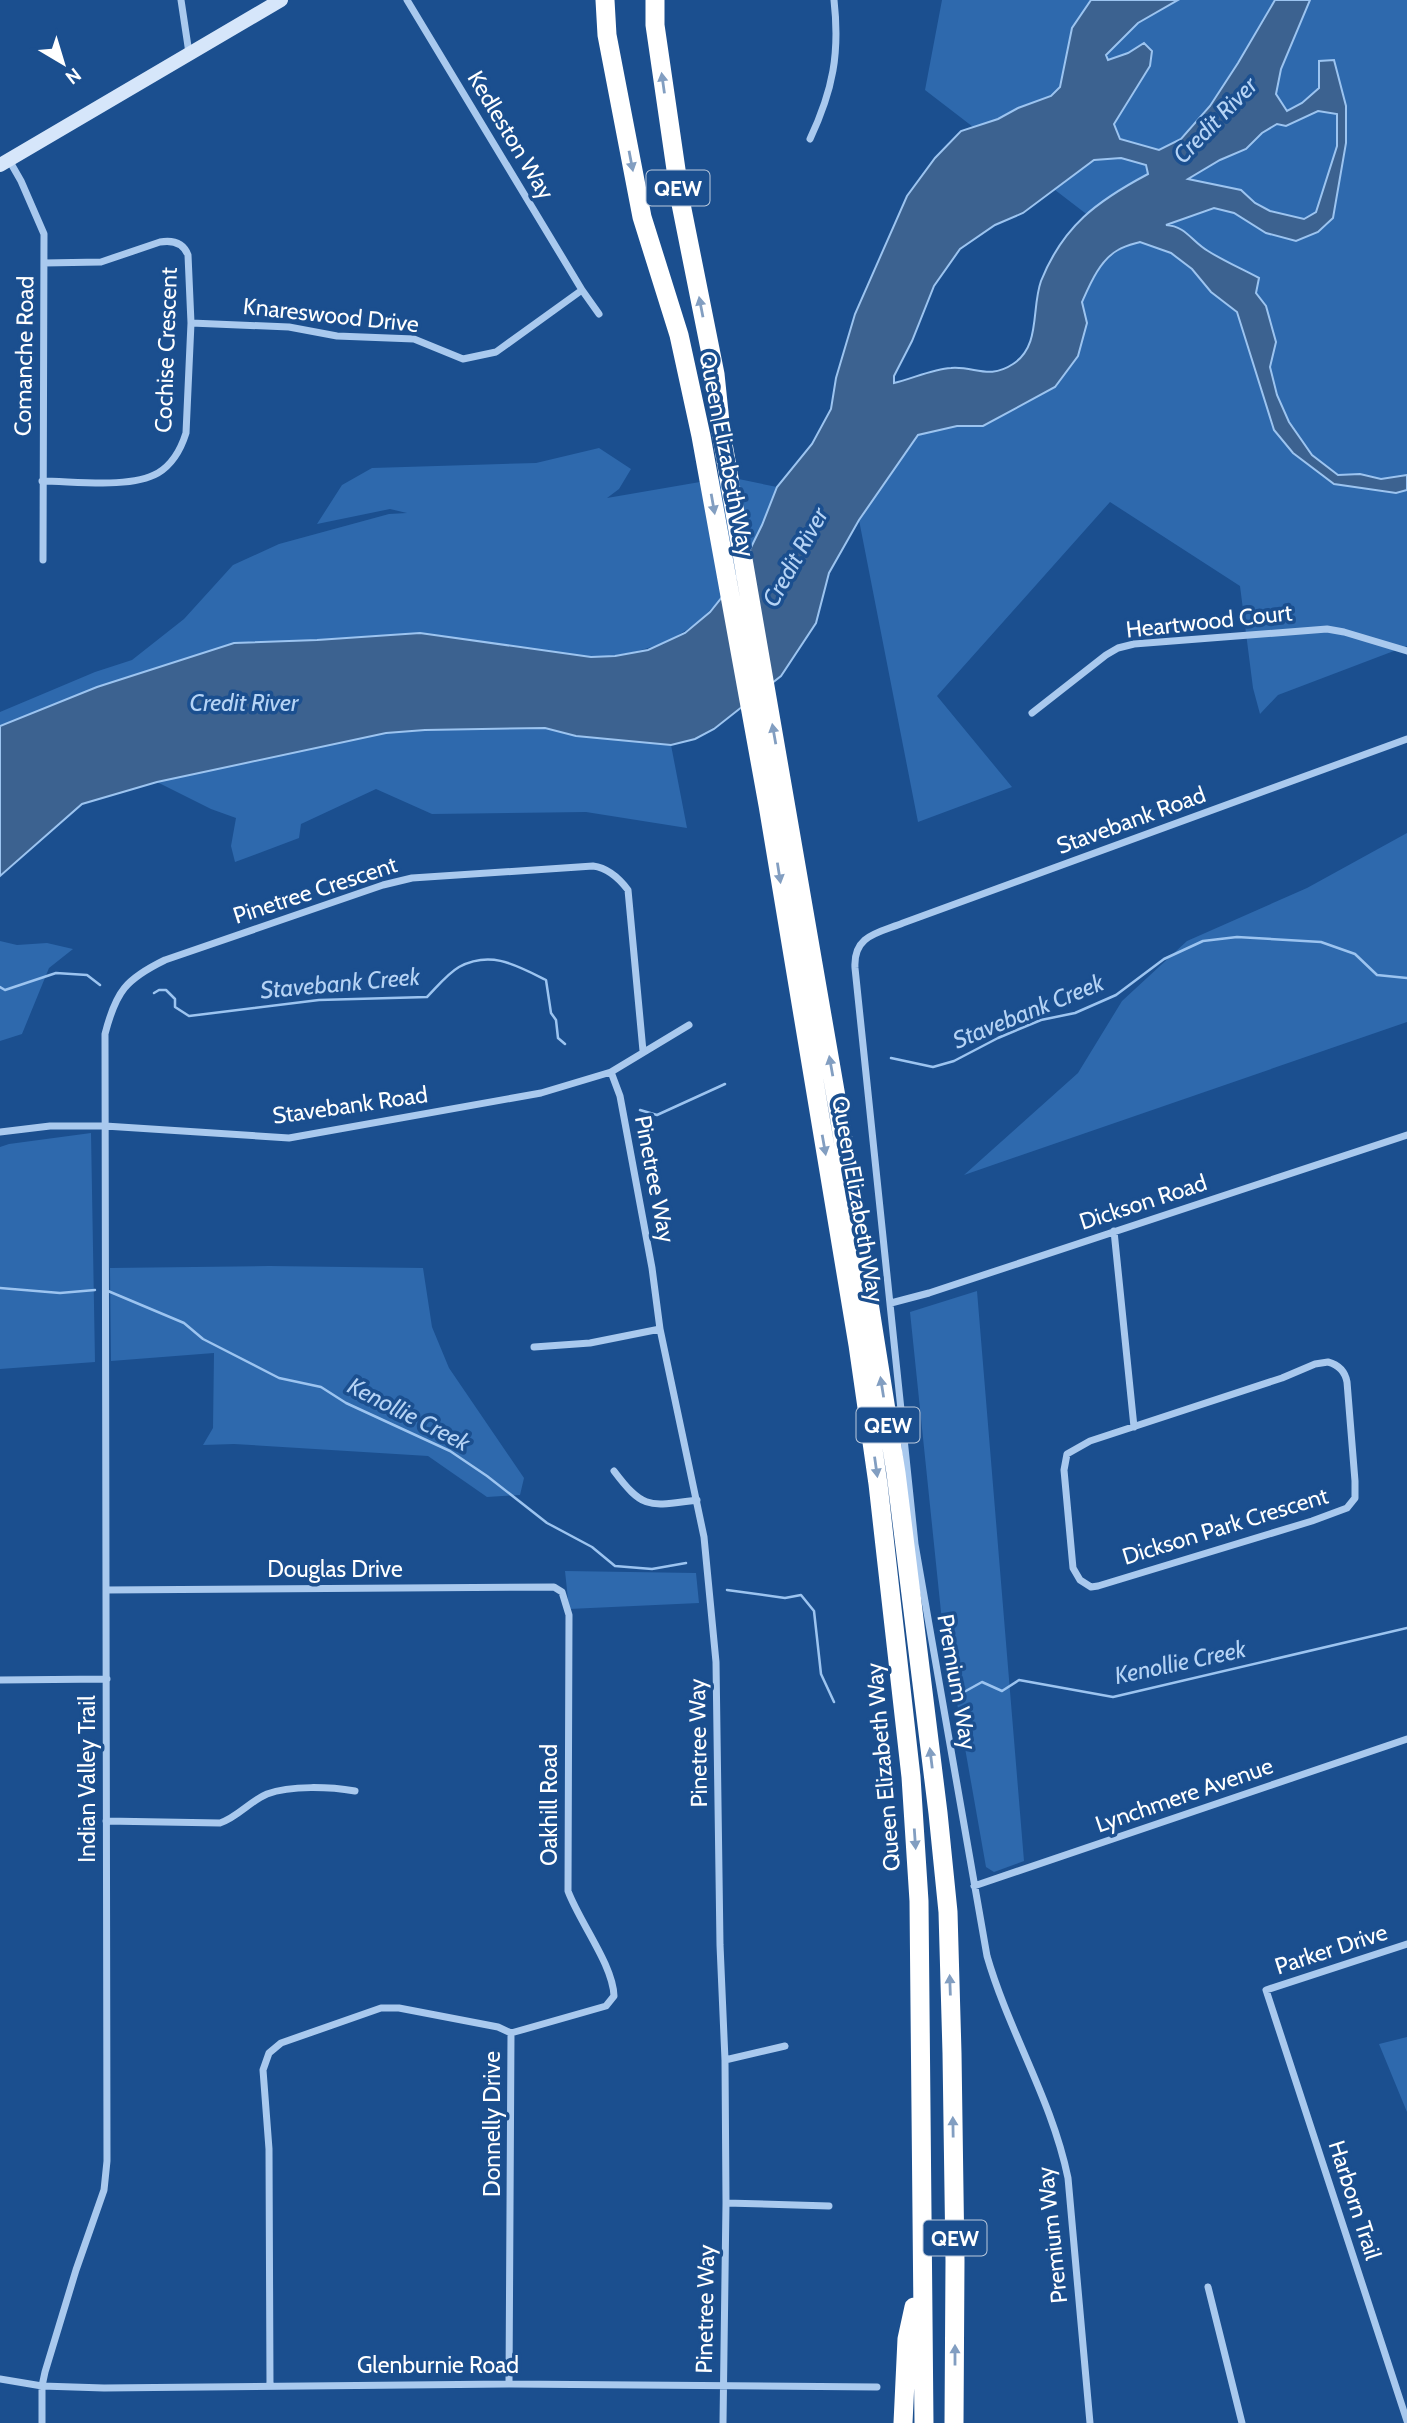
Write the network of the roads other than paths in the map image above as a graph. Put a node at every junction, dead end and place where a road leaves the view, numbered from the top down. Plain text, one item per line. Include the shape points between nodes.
1 (181, 0) edge
2 (281, 0) edge
3 (407, 0) edge
4 (606, 0) edge
5 (655, 0) edge
6 (834, 0) edge
7 (189, 53) junction
8 (810, 139) dead end
9 (5, 162) edge
10 (44, 262) junction
11 (582, 290) junction
12 (599, 314) dead end
13 (191, 323) junction
14 (42, 481) junction
15 (43, 560) dead end
16 (1407, 651) edge
17 (1032, 713) dead end
18 (1407, 739) edge
19 (777, 803) junction
20 (868, 937) joint
21 (689, 1025) dead end
22 (643, 1051) junction
23 (611, 1072) junction
24 (105, 1126) junction
25 (0, 1132) edge
26 (1407, 1135) edge
27 (1114, 1231) junction
28 (891, 1303) junction
29 (660, 1329) junction
30 (534, 1348) dead end
31 (1134, 1427) junction
32 (614, 1471) dead end
33 (697, 1500) junction
34 (106, 1590) junction
35 (562, 1592) joint
36 (107, 1679) junction
37 (0, 1680) edge
38 (1407, 1739) edge
39 (355, 1791) dead end
40 (106, 1821) junction
41 (974, 1886) junction
42 (1407, 1944) edge
43 (1266, 1990) joint
44 (511, 2033) junction
45 (785, 2046) dead end
46 (725, 2060) junction
47 (726, 2203) junction
48 (829, 2206) dead end
49 (921, 2271) junction
50 (1208, 2287) dead end
51 (0, 2379) edge
52 (509, 2384) junction
53 (722, 2385) junction
54 (42, 2386) junction
55 (270, 2386) junction
56 (877, 2387) dead end
57 (1407, 2421) edge
58 (42, 2423) edge
59 (723, 2423) edge
60 (903, 2423) edge
61 (924, 2423) edge
62 (954, 2423) edge
63 (1090, 2423) edge
64 (1242, 2423) edge

1 - 7 street
2 - 7 main road
3 - 11 street, Kedleston Way
4 -> 19 highway, Queen Elizabeth Way / QEW via 607,35 642,217 679,335
19 -> 5 highway, Queen Elizabeth Way / QEW via 715,374 681,204 654,25
6 - 8 street via 838,34 834,69
7 - 9 main road
9 - 10 street, Comanche Road via 21,181 44,234
10 - 13 street, Cochise Crescent via 101,262 160,242 177,242 188,254
10 - 14 street, Comanche Road
11 - 12 street
11 - 13 street, Knareswood Drive via 496,352 463,359 414,339
13 - 14 street, Cochise Crescent via 186,433 173,460 143,479
14 - 15 street, Comanche Road
16 - 17 street, Heartwood Court via 1327,629 1134,643 1106,655
18 - 20 street, Stavebank Road
19 -> 49 highway, Queen Elizabeth Way / QEW via 867,1403 909,1763 919,1915
62 -> 19 highway, Queen Elizabeth Way / QEW via 952,2053 943,1862 896,1473 842,1127
20 - 28 street, Premium Way via 856,951 855,968
21 - 22 street, Stavebank Road
22 - 23 street, Stavebank Road
22 - 24 street, Pinetree Crescent via 628,890 603,867 412,878 166,960 129,982 117,996 105,1034
23 - 24 street, Stavebank Road via 541,1093 289,1138
23 - 29 street, Pinetree Way via 620,1096
24 - 25 street, Stavebank Road
24 - 34 street, Indian Valley Trail
26 - 27 street, Dickson Road
27 - 28 street, Dickson Road
27 - 31 street
28 - 41 street, Premium Way via 920,1576
29 - 30 street
29 - 33 street, Pinetree Way
31 - 31 street, Dickson Park Crescent via 1067,1454 1064,1470 1073,1568 1091,1587 1334,1514 1355,1498 1347,1382 1336,1364 1315,1364
32 - 33 street via 631,1493 651,1505
33 - 46 street, Pinetree Way via 716,1662
34 - 35 street, Douglas Drive via 554,1587
34 - 36 street, Indian Valley Trail
35 - 44 street, Oakhill Road via 569,1615 568,1891 614,1982 614,1996 606,2006
36 - 37 street
36 - 40 street, Indian Valley Trail
38 - 41 street, Lynchmere Avenue
39 - 40 street via 281,1790 220,1823
40 - 54 street, Indian Valley Trail via 104,2190
41 - 63 street, Premium Way via 995,1984 1062,2151 1068,2178
42 - 43 street, Parker Drive
43 - 57 street, Harborn Trail
44 - 52 street, Donnelly Drive
44 - 55 street, Donnelly Drive via 381,2008 281,2043 269,2053 263,2070 269,2149
45 - 46 street
46 - 47 street, Pinetree Way
47 - 48 street
47 - 53 street, Pinetree Way
49 - 60 highway via 908,2339
49 - 61 highway, Queen Elizabeth Way / QEW
50 - 64 street
51 - 54 street, Glenburnie Road
52 - 53 street, Glenburnie Road
52 - 55 street, Glenburnie Road
53 - 56 street, Glenburnie Road
53 - 59 street, Pinetree Way
54 - 55 street, Glenburnie Road
54 - 58 street, Indian Valley Trail

